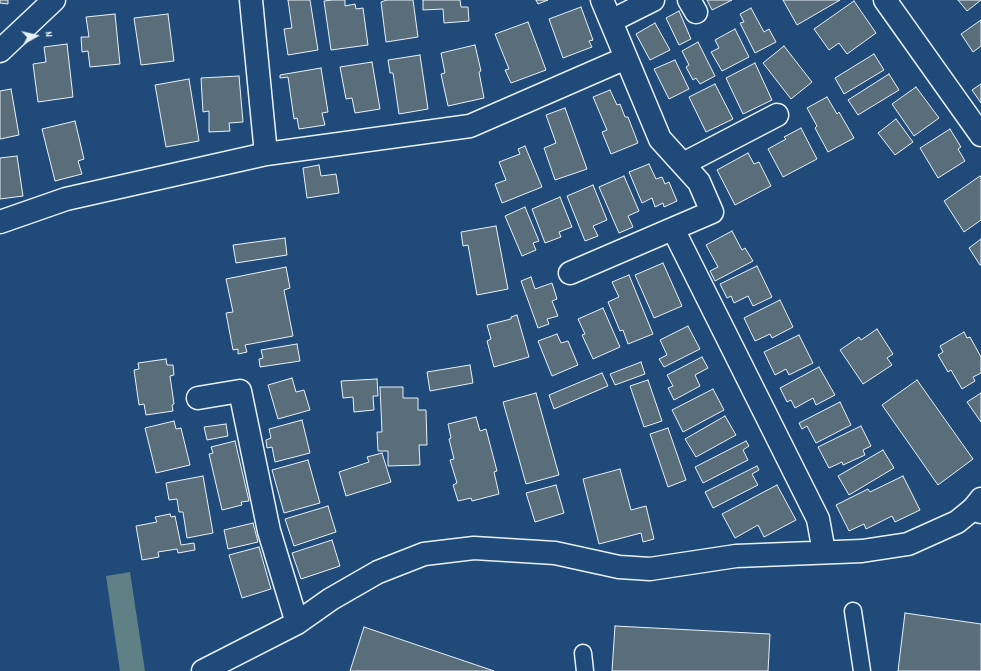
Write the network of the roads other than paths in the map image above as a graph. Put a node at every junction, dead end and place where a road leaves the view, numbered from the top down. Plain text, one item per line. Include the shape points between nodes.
1 (54, 0) edge
2 (251, 0) edge
3 (602, 0) edge
4 (653, 0) edge
5 (885, 0) edge
6 (611, 21) junction
7 (0, 51) edge
8 (626, 58) junction
9 (777, 115) dead end
10 (981, 135) edge
11 (266, 154) junction
12 (683, 164) junction
13 (0, 222) edge
14 (673, 229) junction
15 (570, 273) dead end
16 (198, 398) dead end
17 (978, 507) edge
18 (824, 552) junction
19 (853, 611) dead end
20 (297, 623) junction
21 (583, 653) dead end
22 (203, 671) edge
23 (585, 671) edge
24 (862, 671) edge

1 - 7 street
2 - 11 street
3 - 6 street
4 - 6 street
5 - 10 street
6 - 8 street
8 - 11 street via 470,126
8 - 12 street via 660,139
9 - 12 street
11 - 13 street via 66,199
12 - 14 street via 700,182 712,212
14 - 15 street
14 - 18 street via 818,519
16 - 20 street via 240,391 269,531
17 - 18 street via 957,522 908,544
18 - 20 street via 736,556 650,569 619,567 555,553 474,548 431,553 378,572 331,599
19 - 24 lane
20 - 22 street
21 - 23 lane

